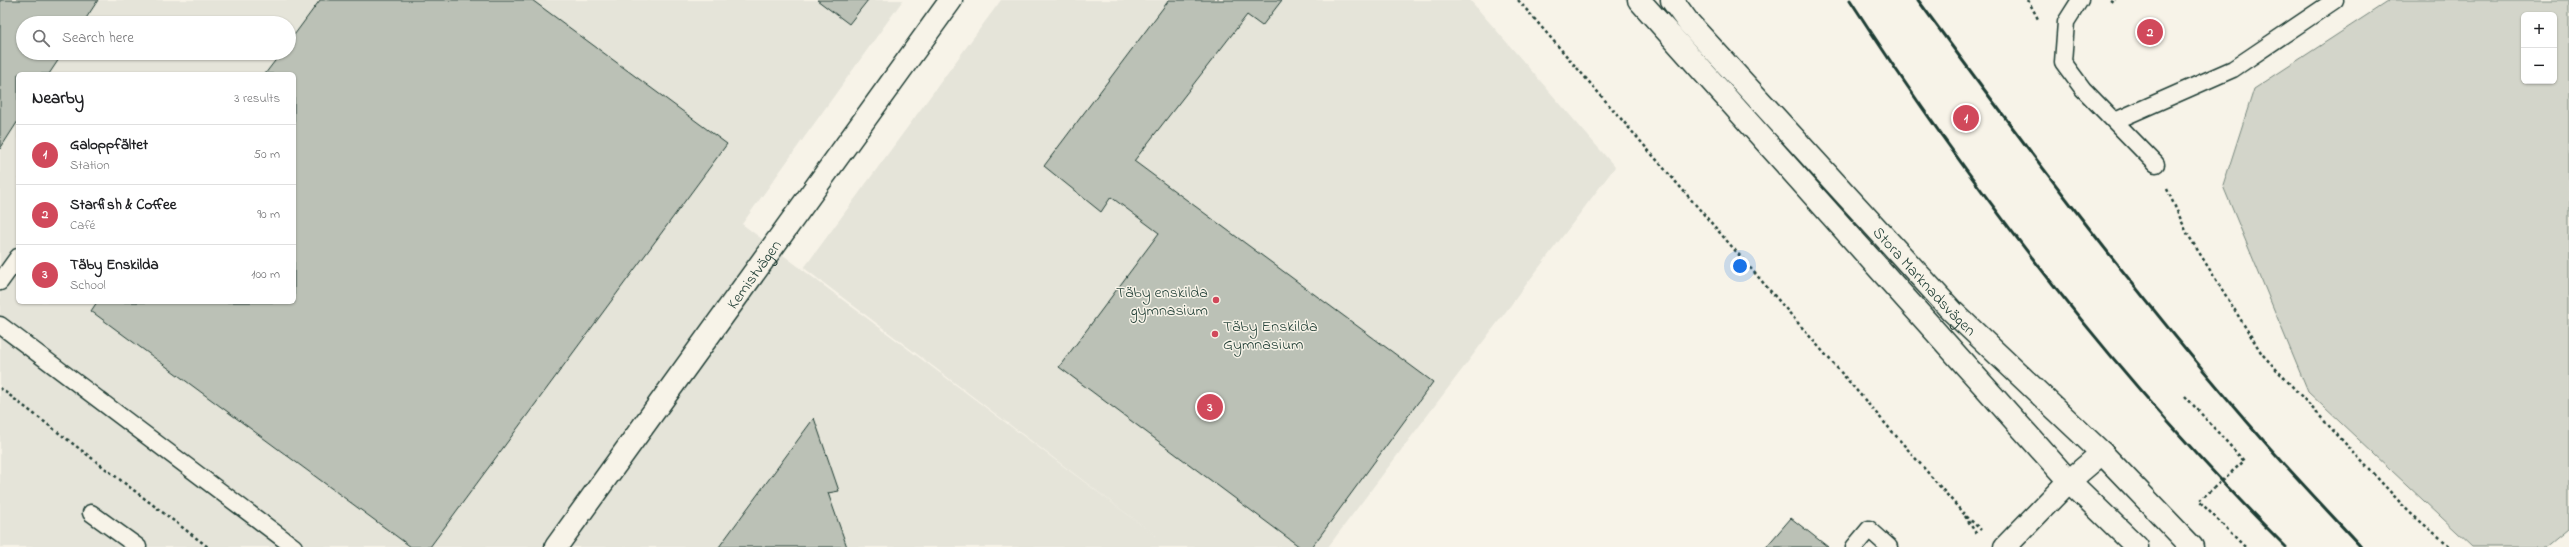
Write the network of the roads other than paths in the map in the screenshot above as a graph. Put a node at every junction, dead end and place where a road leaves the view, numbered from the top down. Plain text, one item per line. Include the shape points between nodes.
1 (951, 0) edge
2 (1640, 0) edge
3 (1672, 0) edge
4 (2080, 0) edge
5 (2335, 0) edge
6 (2115, 121) junction
7 (2156, 164) road end
8 (16, 260) edge
9 (0, 282) edge
10 (0, 325) edge
11 (2102, 453) junction
12 (2069, 482) junction
13 (91, 513) dead end
14 (138, 547) edge
15 (294, 547) edge
16 (556, 547) edge
17 (1854, 547) edge
18 (1889, 547) edge
19 (2004, 547) edge
20 (2137, 547) edge
21 (2192, 547) edge

1 - 16 street, Kemistvägen
2 - 12 street, Stora Marknadsvägen
3 - 11 street, Stora Marknadsvägen via 1694,28 1952,311
4 - 6 lane via 2066,22 2063,62 2083,89
5 - 6 lane via 2233,69
6 - 7 lane
8 - 9 lane
10 - 15 lane
11 - 12 street
11 - 21 street, Stora Marknadsvägen
12 - 19 street
12 - 20 street, Stora Marknadsvägen
13 - 14 lane
17 - 18 lane via 1869,529

